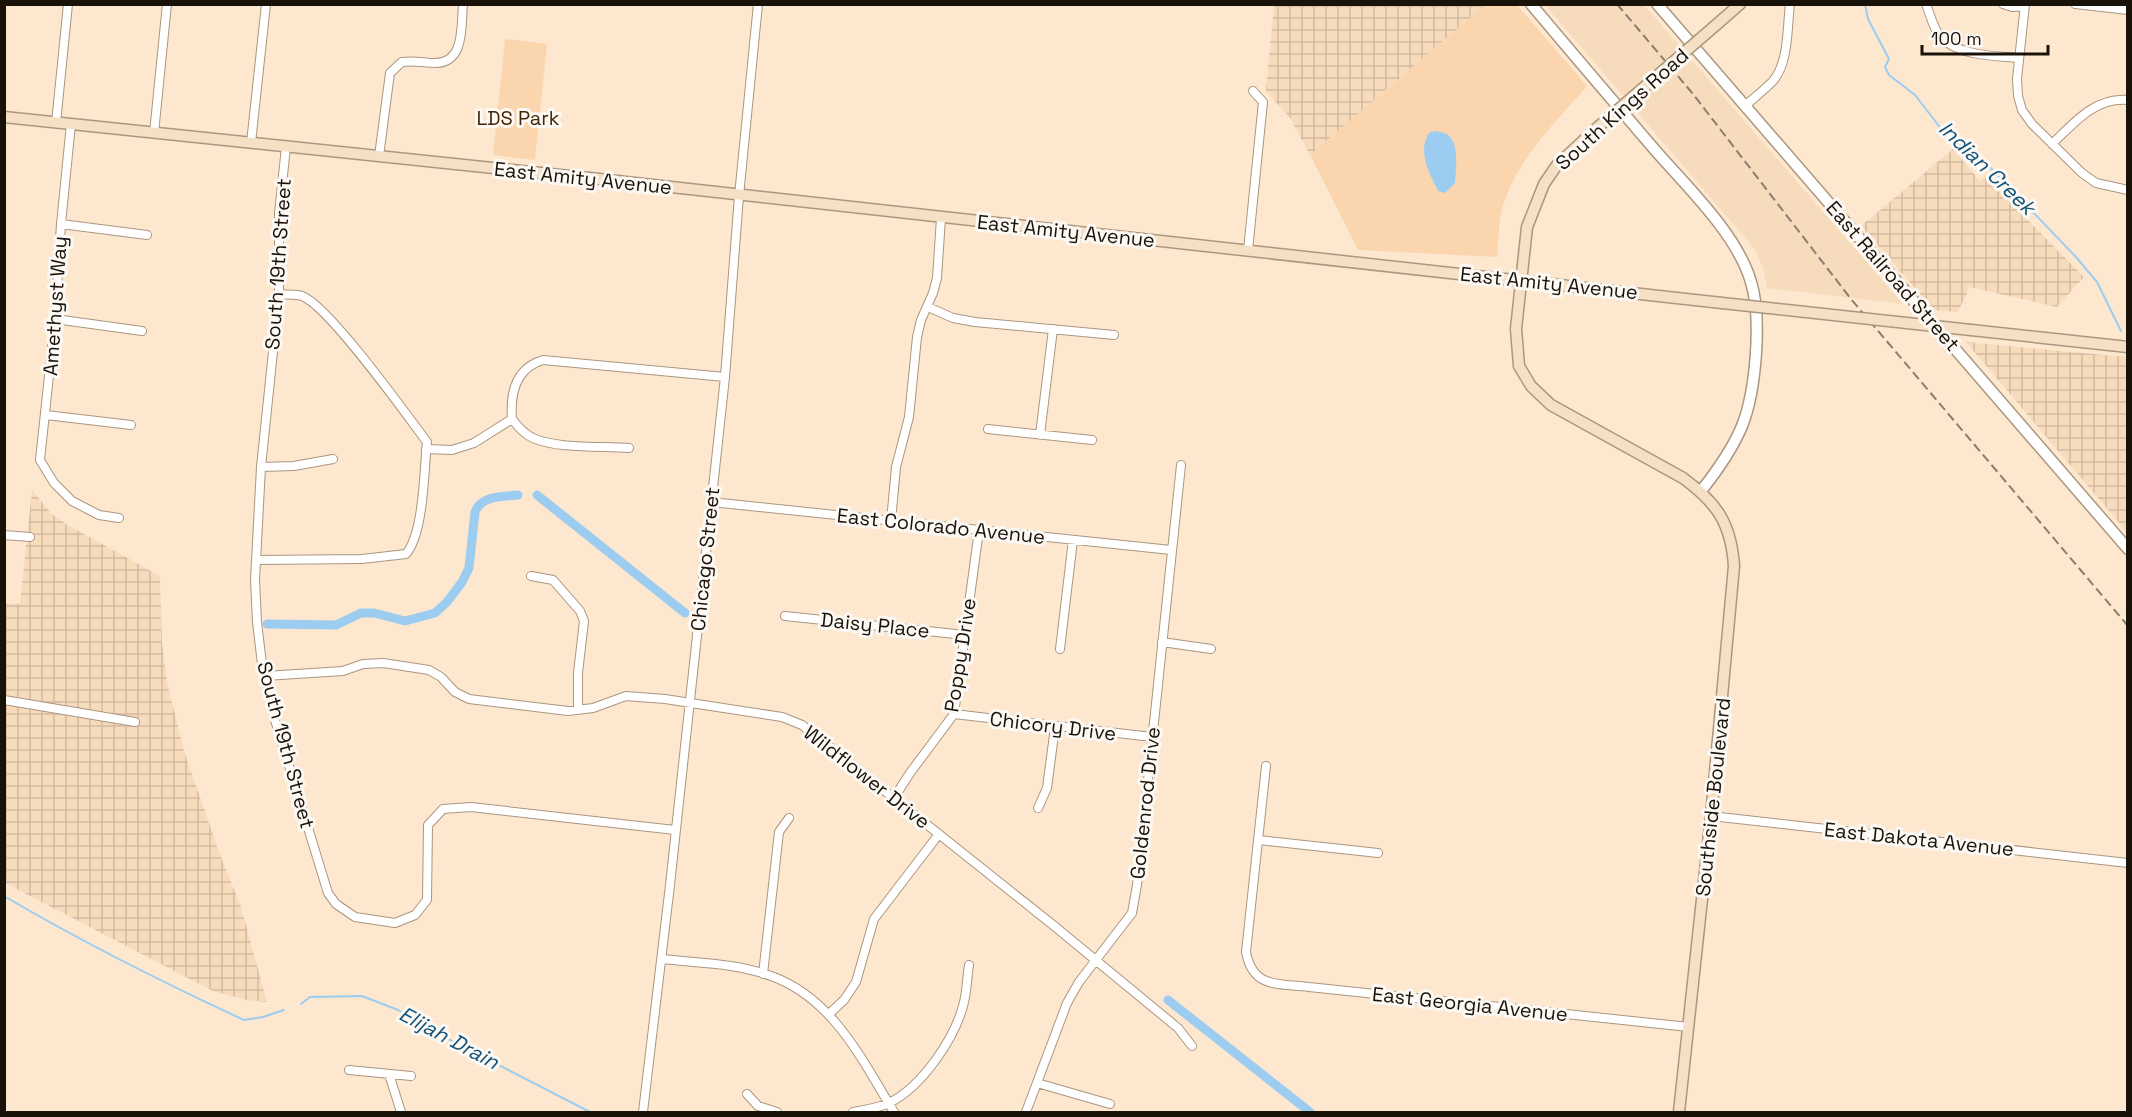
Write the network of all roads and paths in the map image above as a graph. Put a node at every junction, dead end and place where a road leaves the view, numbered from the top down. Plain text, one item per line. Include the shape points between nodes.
1 (68, 4) edge
2 (167, 4) edge
3 (266, 4) edge
4 (463, 4) edge
5 (758, 4) edge
6 (1531, 4) edge
7 (1657, 4) edge
8 (1740, 4) edge
9 (1790, 4) edge
10 (1926, 4) edge
11 (2003, 4) edge
12 (2075, 4) edge
13 (2024, 5) edge
14 (2127, 10) edge
15 (2019, 58) junction
16 (1253, 91) dead end
17 (2127, 100) edge
18 (1744, 106) junction
19 (4, 117) edge
20 (56, 123) junction
21 (71, 124) junction
22 (154, 133) junction
23 (251, 143) junction
24 (2052, 144) junction
25 (286, 147) junction
26 (379, 156) junction
27 (2127, 190) edge
28 (739, 196) junction
29 (941, 218) junction
30 (61, 224) junction
31 (147, 235) dead end
32 (1248, 250) junction
33 (1521, 280) junction
34 (279, 294) junction
35 (928, 307) junction
36 (55, 319) junction
37 (1053, 329) junction
38 (142, 331) dead end
39 (1114, 335) dead end
40 (2127, 347) edge
41 (725, 377) junction
42 (46, 415) junction
43 (512, 419) junction
44 (131, 425) dead end
45 (988, 429) dead end
46 (1040, 435) junction
47 (1092, 440) dead end
48 (629, 448) dead end
49 (426, 449) junction
50 (333, 459) dead end
51 (1181, 465) dead end
52 (261, 467) junction
53 (1701, 491) junction
54 (711, 502) junction
55 (119, 519) dead end
56 (891, 521) junction
57 (979, 530) junction
58 (4, 535) edge
59 (30, 537) dead end
60 (1073, 540) junction
61 (2127, 549) edge
62 (1171, 550) junction
63 (257, 560) junction
64 (531, 576) dead end
65 (785, 616) dead end
66 (964, 635) junction
67 (1162, 642) junction
68 (1060, 649) dead end
69 (1211, 650) dead end
70 (265, 675) junction
71 (4, 700) edge
72 (689, 703) junction
73 (578, 710) junction
74 (954, 714) junction
75 (135, 723) dead end
76 (1055, 727) junction
77 (1152, 737) junction
78 (1266, 766) dead end
79 (894, 798) junction
80 (1038, 808) dead end
81 (1711, 816) junction
82 (789, 818) dead end
83 (675, 830) junction
84 (939, 834) junction
85 (1259, 840) junction
86 (1378, 853) dead end
87 (2127, 863) edge
88 (662, 959) junction
89 (1095, 960) junction
90 (969, 965) dead end
91 (763, 974) junction
92 (829, 1014) junction
93 (1689, 1027) junction
94 (1192, 1046) dead end
95 (349, 1070) dead end
96 (389, 1074) junction
97 (411, 1076) dead end
98 (1037, 1083) junction
99 (747, 1094) dead end
100 (888, 1104) junction
101 (1110, 1104) dead end
102 (401, 1113) edge
103 (643, 1113) edge
104 (777, 1113) edge
105 (853, 1113) edge
106 (894, 1113) edge
107 (1026, 1113) edge
108 (1679, 1113) edge

1 - 20 street
2 - 22 street
3 - 23 street
4 - 26 street via 457,52 448,61 402,62 390,73
5 - 28 street, Chicago Street
6 - 53 street via 1706,209 1742,258 1751,281 1757,324 1750,397 1733,444
7 - 18 street, East Railroad Street
8 - 33 main road, South Kings Road, bridge via 1557,165 1544,184 1527,227
9 - 18 street via 1780,70
10 - 15 street via 1938,34 1947,42 1965,50
11 - 13 street via 2012,8
12 - 14 street
13 - 15 street
15 - 24 street via 2018,96 2022,110
16 - 32 street via 1263,102
17 - 24 street via 2117,99 2088,111
18 - 61 street, East Railroad Street
19 - 20 main road, East Amity Avenue
20 - 21 main road, East Amity Avenue
21 - 22 main road, East Amity Avenue
21 - 30 street, Amethyst Way
22 - 23 main road, East Amity Avenue
23 - 25 main road, East Amity Avenue
24 - 27 street via 2096,183
25 - 26 main road, East Amity Avenue
25 - 34 street, South 19th Street via 279,213
26 - 28 main road, East Amity Avenue
28 - 29 main road, East Amity Avenue
28 - 41 street, Chicago Street
29 - 32 main road, East Amity Avenue
29 - 35 street via 937,278
30 - 31 street
30 - 36 street, Amethyst Way
32 - 33 main road, East Amity Avenue
33 - 40 main road, East Amity Avenue, bridge
33 - 53 main road, South Kings Road via 1517,346 1519,366 1531,386 1551,405
34 - 49 street via 302,296 317,305 427,442
34 - 52 street, South 19th Street
35 - 37 street via 975,322
35 - 56 street via 917,337 909,417 896,467
36 - 38 street
36 - 42 street, Amethyst Way
37 - 39 street
37 - 46 street
41 - 43 street via 543,360 533,363 514,386
41 - 54 street, Chicago Street
42 - 44 street
42 - 55 street, Amethyst Way via 40,460 54,483 72,501 99,515
43 - 48 street via 535,439
43 - 49 street via 474,443 452,450
45 - 46 street
46 - 47 street
49 - 63 street via 418,522 406,554 362,559
50 - 52 street
51 - 62 street, Goldenrod Drive
52 - 63 street, South 19th Street
53 - 81 main road, Southside Boulevard via 1716,507 1726,527 1733,543 1734,566
54 - 56 street, East Colorado Avenue
54 - 72 street, Chicago Street
56 - 57 street, East Colorado Avenue
57 - 60 street, East Colorado Avenue
57 - 66 street, Poppy Drive
58 - 59 street
60 - 62 street, East Colorado Avenue
60 - 68 street
62 - 67 street, Goldenrod Drive
63 - 70 street, South 19th Street via 257,622
64 - 73 street via 553,580 584,621
65 - 66 street, Daisy Place
66 - 74 street, Poppy Drive
67 - 69 street
67 - 77 street, Goldenrod Drive
70 - 73 street, Wildflower Drive via 343,671 383,663 429,670 469,699 538,709
70 - 83 street, South 19th Street via 328,893 355,917 395,923 416,915 427,900 428,825 443,809 471,807
71 - 75 street
72 - 73 street, Wildflower Drive via 626,696
72 - 79 street, Wildflower Drive via 782,717 802,725
72 - 83 street, Chicago Street
74 - 76 street, Chicory Drive
74 - 79 street, Poppy Drive
76 - 77 street, Chicory Drive
76 - 80 street via 1047,788
77 - 89 street, Goldenrod Drive via 1132,913
78 - 85 street
79 - 84 street, Wildflower Drive
81 - 87 street, East Dakota Avenue
81 - 93 main road, Southside Boulevard
82 - 91 street via 779,832
83 - 88 street, Chicago Street
84 - 89 street, Wildflower Drive
84 - 92 street via 874,919 856,982
85 - 86 street
85 - 93 street, East Georgia Avenue via 1246,952 1254,974 1260,979
88 - 91 street
88 - 103 street, Chicago Street
89 - 94 street, Wildflower Drive via 1178,1028
89 - 98 street, Goldenrod Drive via 1067,1003
90 - 100 street via 964,1002 947,1045 913,1085
91 - 92 street via 793,986 816,1000
92 - 100 street
93 - 108 main road, Southside Boulevard
95 - 96 street
96 - 97 street
96 - 102 street
98 - 101 street
98 - 107 street, Goldenrod Drive
99 - 104 street via 758,1106
100 - 105 street
100 - 106 street

